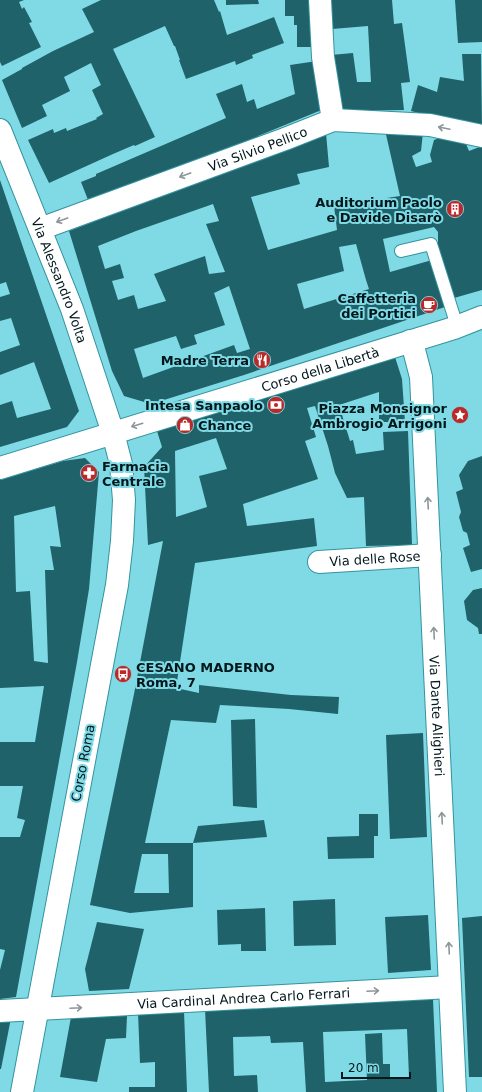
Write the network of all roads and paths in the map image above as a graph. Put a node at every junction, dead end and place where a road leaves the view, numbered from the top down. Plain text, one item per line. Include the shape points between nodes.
1 (320, 0) edge
2 (333, 120) junction
3 (482, 136) edge
4 (2, 138) edge
5 (40, 228) junction
6 (401, 251) dead end
7 (482, 317) edge
8 (457, 326) junction
9 (410, 341) junction
10 (113, 433) junction
11 (0, 468) edge
12 (430, 555) junction
13 (319, 562) dead end
14 (450, 987) junction
15 (37, 1010) junction
16 (0, 1011) edge
17 (22, 1092) edge
18 (456, 1092) edge

1 - 2 street via 323,57
3 -> 2 street, Via Silvio Pellico via 430,125
2 -> 5 street, Via Silvio Pellico
4 - 5 street, Via Alessandro Volta
5 - 10 street, Via Alessandro Volta via 72,309
6 - 8 lane via 431,244
7 - 8 street
8 - 9 street
9 -> 10 street, Corso della Libertà
12 -> 9 street, Via Dante Alighieri via 422,377
10 - 11 street, Corso della Libertà
10 - 15 street, Corso Roma via 121,464 124,500 117,585
12 - 13 street, Via delle Rose
14 -> 12 street, Via Dante Alighieri
15 -> 14 street, Via Cardinal Andrea Carlo Ferrari
14 - 18 street, Via Dante Alighieri
15 - 16 street, Via Cardinal Andrea Carlo Ferrari
15 - 17 street, Corso Roma

